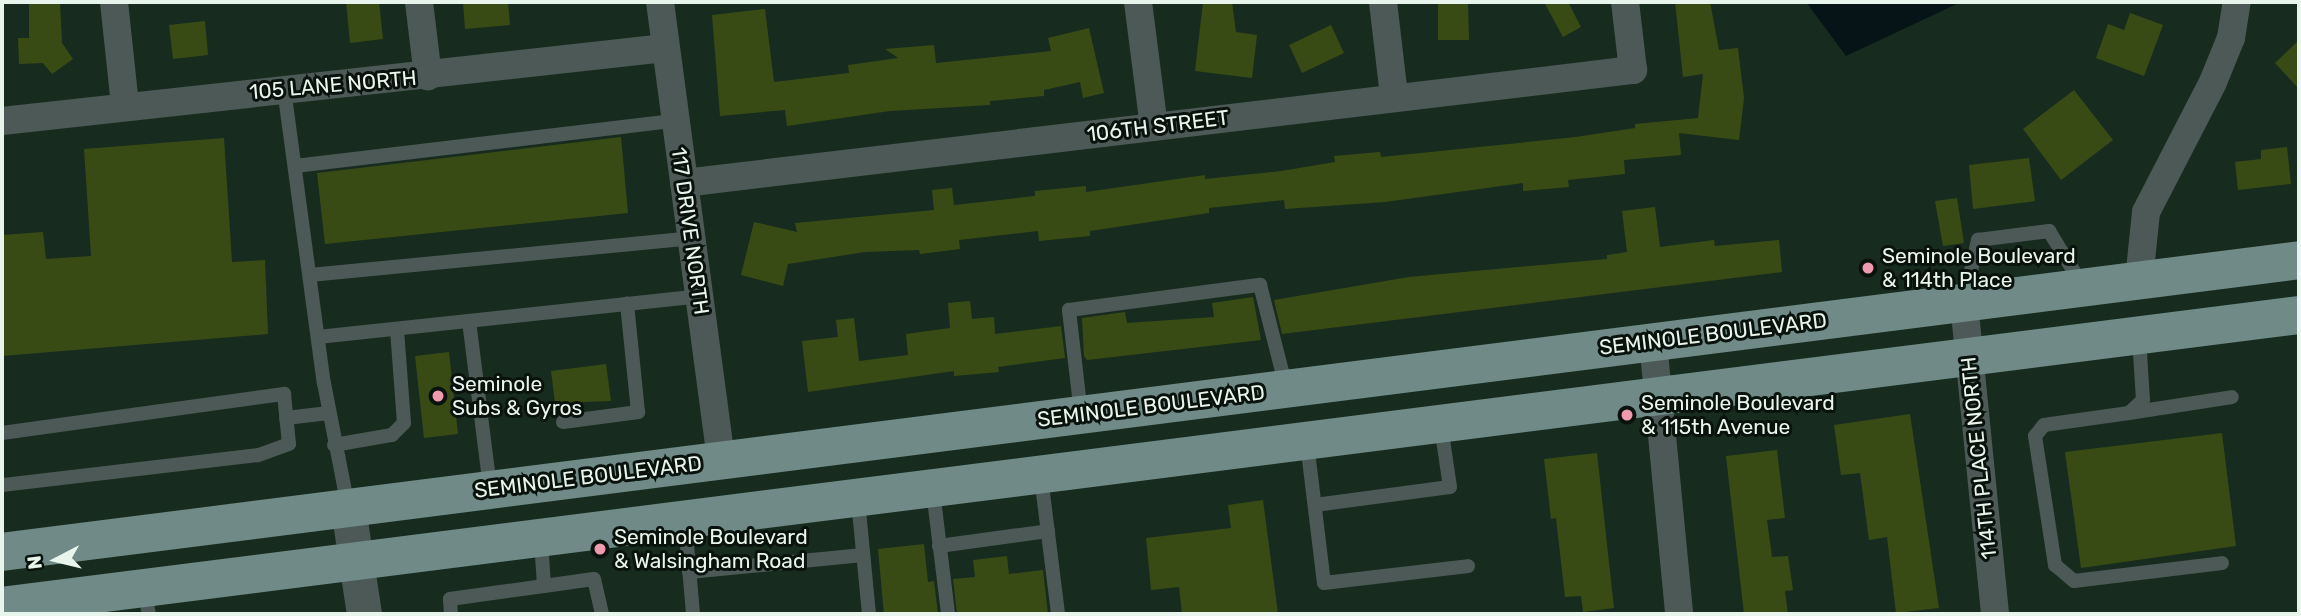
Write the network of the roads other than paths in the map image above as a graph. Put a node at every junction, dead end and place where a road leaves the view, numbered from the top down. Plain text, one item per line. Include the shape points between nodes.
1 (114, 2) edge
2 (419, 2) edge
3 (660, 2) edge
4 (1138, 2) edge
5 (1383, 2) edge
6 (1625, 2) edge
7 (2237, 2) edge
8 (665, 48) junction
9 (428, 76) junction
10 (284, 89) junction
11 (1394, 96) junction
12 (125, 105) junction
13 (2, 121) edge
14 (675, 121) junction
15 (1154, 127) junction
16 (295, 166) junction
17 (684, 183) junction
18 (691, 238) junction
19 (2299, 260) edge
20 (310, 275) junction
21 (2139, 280) junction
22 (2083, 288) junction
23 (699, 296) junction
24 (1964, 303) junction
25 (627, 304) junction
26 (2299, 315) edge
27 (469, 321) junction
28 (397, 329) junction
29 (2139, 336) junction
30 (318, 337) junction
31 (1653, 342) junction
32 (1969, 357) junction
33 (1286, 389) junction
34 (2232, 397) dead end
35 (1658, 398) junction
36 (1176, 402) junction
37 (329, 413) junction
38 (2129, 413) junction
39 (1081, 415) junction
40 (286, 418) junction
41 (563, 422) dead end
42 (1441, 426) junction
43 (2, 433) edge
44 (1307, 443) junction
45 (334, 445) junction
46 (1182, 459) junction
47 (721, 460) junction
48 (1041, 477) junction
49 (2, 485) edge
50 (490, 490) junction
51 (933, 491) junction
52 (858, 500) junction
53 (1315, 505) junction
54 (348, 508) junction
55 (685, 522) junction
56 (1048, 531) junction
57 (540, 538) junction
58 (939, 546) junction
59 (2, 552) edge
60 (863, 555) junction
61 (356, 559) junction
62 (2222, 564) dead end
63 (1468, 566) dead end
64 (689, 572) junction
65 (544, 586) junction
66 (146, 601) edge
67 (2, 607) edge
68 (364, 614) edge
69 (451, 614) edge
70 (602, 614) edge
71 (692, 614) edge
72 (869, 614) edge
73 (948, 614) edge
74 (1058, 614) edge
75 (1679, 614) edge
76 (1995, 614) edge

1 - 12 street
2 - 9 street
3 - 8 street, 117 DRIVE NORTH
4 - 15 street
5 - 11 street
6 - 11 street, 106TH STREET via 1633,69
7 - 21 street via 2231,38 2213,82 2146,212
8 - 9 street, 105 LANE NORTH
8 - 14 street, 117 DRIVE NORTH
9 - 10 street, 105 LANE NORTH
10 - 12 street, 105 LANE NORTH
10 - 16 lane
11 - 15 street, 106TH STREET
12 - 13 street, 105 LANE NORTH
14 - 16 lane
14 - 17 street, 117 DRIVE NORTH
15 - 17 street, 106TH STREET
16 - 20 lane
17 - 18 street, 117 DRIVE NORTH
18 - 20 lane
18 - 23 street, 117 DRIVE NORTH
19 - 21 main road, SEMINOLE BOULEVARD
20 - 30 lane
21 - 22 main road, SEMINOLE BOULEVARD
22 - 24 main road, SEMINOLE BOULEVARD
22 - 24 lane via 2049,230 1978,240
23 - 25 lane
23 - 47 street, 117 DRIVE NORTH
24 - 31 main road, SEMINOLE BOULEVARD
24 - 32 street, 114TH PLACE NORTH
25 - 27 lane
25 - 41 lane via 638,412
26 - 29 main road
27 - 28 lane
27 - 50 lane
28 - 30 lane
28 - 45 lane via 404,423 392,435
29 - 32 main road
29 - 38 lane via 2143,400
30 - 37 lane
31 - 33 main road, SEMINOLE BOULEVARD
31 - 35 street
32 - 35 main road
32 - 76 street, 114TH PLACE NORTH
33 - 36 main road, SEMINOLE BOULEVARD
33 - 39 lane via 1260,285 1069,310
34 - 38 lane
35 - 42 main road
35 - 75 street
36 - 39 main road, SEMINOLE BOULEVARD
36 - 46 main road
37 - 40 lane
37 - 45 lane
38 - 62 lane via 2044,425 2035,436 2055,565 2074,581
39 - 47 main road, SEMINOLE BOULEVARD
40 - 43 lane via 284,394
40 - 49 lane via 289,444 258,455
42 - 44 main road
42 - 53 lane via 1450,487
44 - 46 main road
44 - 53 lane
45 - 54 lane
46 - 48 main road
47 - 50 main road, SEMINOLE BOULEVARD
48 - 51 main road
48 - 56 lane
50 - 54 main road, SEMINOLE BOULEVARD
51 - 52 main road
51 - 58 lane
52 - 55 main road
52 - 60 lane
53 - 63 lane via 1324,583
54 - 59 main road, SEMINOLE BOULEVARD
54 - 61 street
55 - 57 main road
55 - 64 lane
56 - 58 lane
56 - 74 lane
57 - 61 main road
57 - 65 lane
58 - 73 lane
60 - 64 lane
60 - 72 lane
61 - 66 main road
61 - 68 street
64 - 71 lane
65 - 69 lane via 450,600
65 - 70 lane via 594,579
66 - 67 main road

